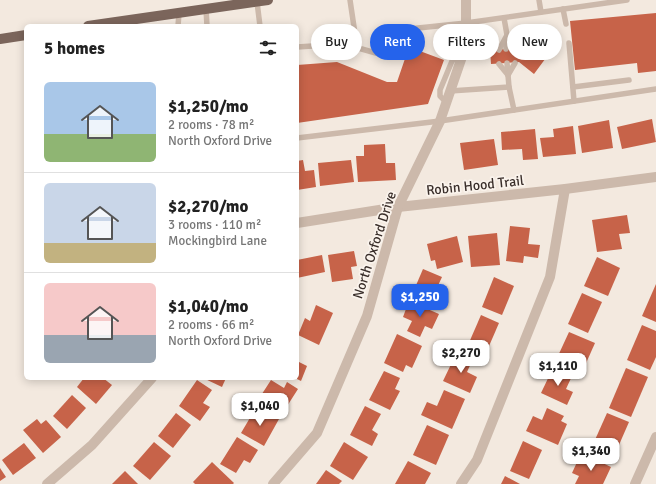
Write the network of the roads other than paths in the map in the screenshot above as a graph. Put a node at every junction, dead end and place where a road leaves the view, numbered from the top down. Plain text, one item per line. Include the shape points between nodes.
1 (268, 0) edge
2 (350, 0) edge
3 (466, 0) edge
4 (539, 0) edge
5 (627, 0) edge
6 (257, 1) edge
7 (610, 1) edge
8 (206, 9) junction
9 (563, 9) junction
10 (541, 12) junction
11 (179, 13) junction
12 (504, 18) junction
13 (466, 23) junction
14 (102, 24) edge
15 (178, 24) edge
16 (207, 24) edge
17 (260, 24) edge
18 (354, 24) edge
19 (566, 24) dead end
20 (507, 31) edge
21 (24, 35) edge
22 (507, 37) edge
23 (0, 39) edge
24 (507, 42) edge
25 (569, 43) dead end
26 (311, 45) edge
27 (299, 46) edge
28 (362, 49) edge
29 (506, 49) dead end
30 (499, 50) dead end
31 (454, 60) edge
32 (461, 60) edge
33 (507, 63) dead end
34 (515, 63) dead end
35 (499, 64) dead end
36 (508, 75) junction
37 (629, 80) dead end
38 (573, 87) junction
39 (510, 88) junction
40 (656, 89) edge
41 (450, 91) junction
42 (574, 101) junction
43 (446, 102) junction
44 (514, 110) junction
45 (440, 121) junction
46 (299, 138) edge
47 (656, 177) edge
48 (565, 189) junction
49 (398, 207) junction
50 (299, 223) edge
51 (150, 380) edge
52 (656, 436) edge
53 (47, 484) edge
54 (273, 484) edge
55 (461, 484) edge
56 (635, 484) edge

1 - 6 main road
2 - 18 lane
3 - 13 street, North Oxford Drive
4 - 10 lane
5 - 7 lane
6 - 8 main road
6 - 17 lane
7 - 9 lane
8 - 11 main road
8 - 16 lane
9 - 10 lane
9 - 19 lane
10 - 12 lane
11 - 14 main road
11 - 15 lane
12 - 13 lane
12 - 20 lane
13 - 28 lane via 399,30 383,55
21 - 23 main road
22 - 30 lane
24 - 29 lane
25 - 38 lane
26 - 27 lane
31 - 43 lane via 440,90 440,96
32 - 41 street, North Oxford Drive
33 - 36 lane
34 - 36 lane
35 - 36 lane
36 - 39 lane
37 - 38 lane
38 - 42 lane
39 - 41 lane
39 - 44 lane
40 - 42 lane
41 - 43 street, North Oxford Drive
42 - 44 lane
43 - 45 street, North Oxford Drive
44 - 45 lane
45 - 46 lane
45 - 49 street, North Oxford Drive
47 - 48 street, Robin Hood Trail
48 - 49 street, Robin Hood Trail
48 - 55 street via 550,278 477,460
49 - 50 street, Robin Hood Trail
49 - 54 street, North Oxford Drive via 367,316 316,433
51 - 53 street via 92,445
52 - 56 street

